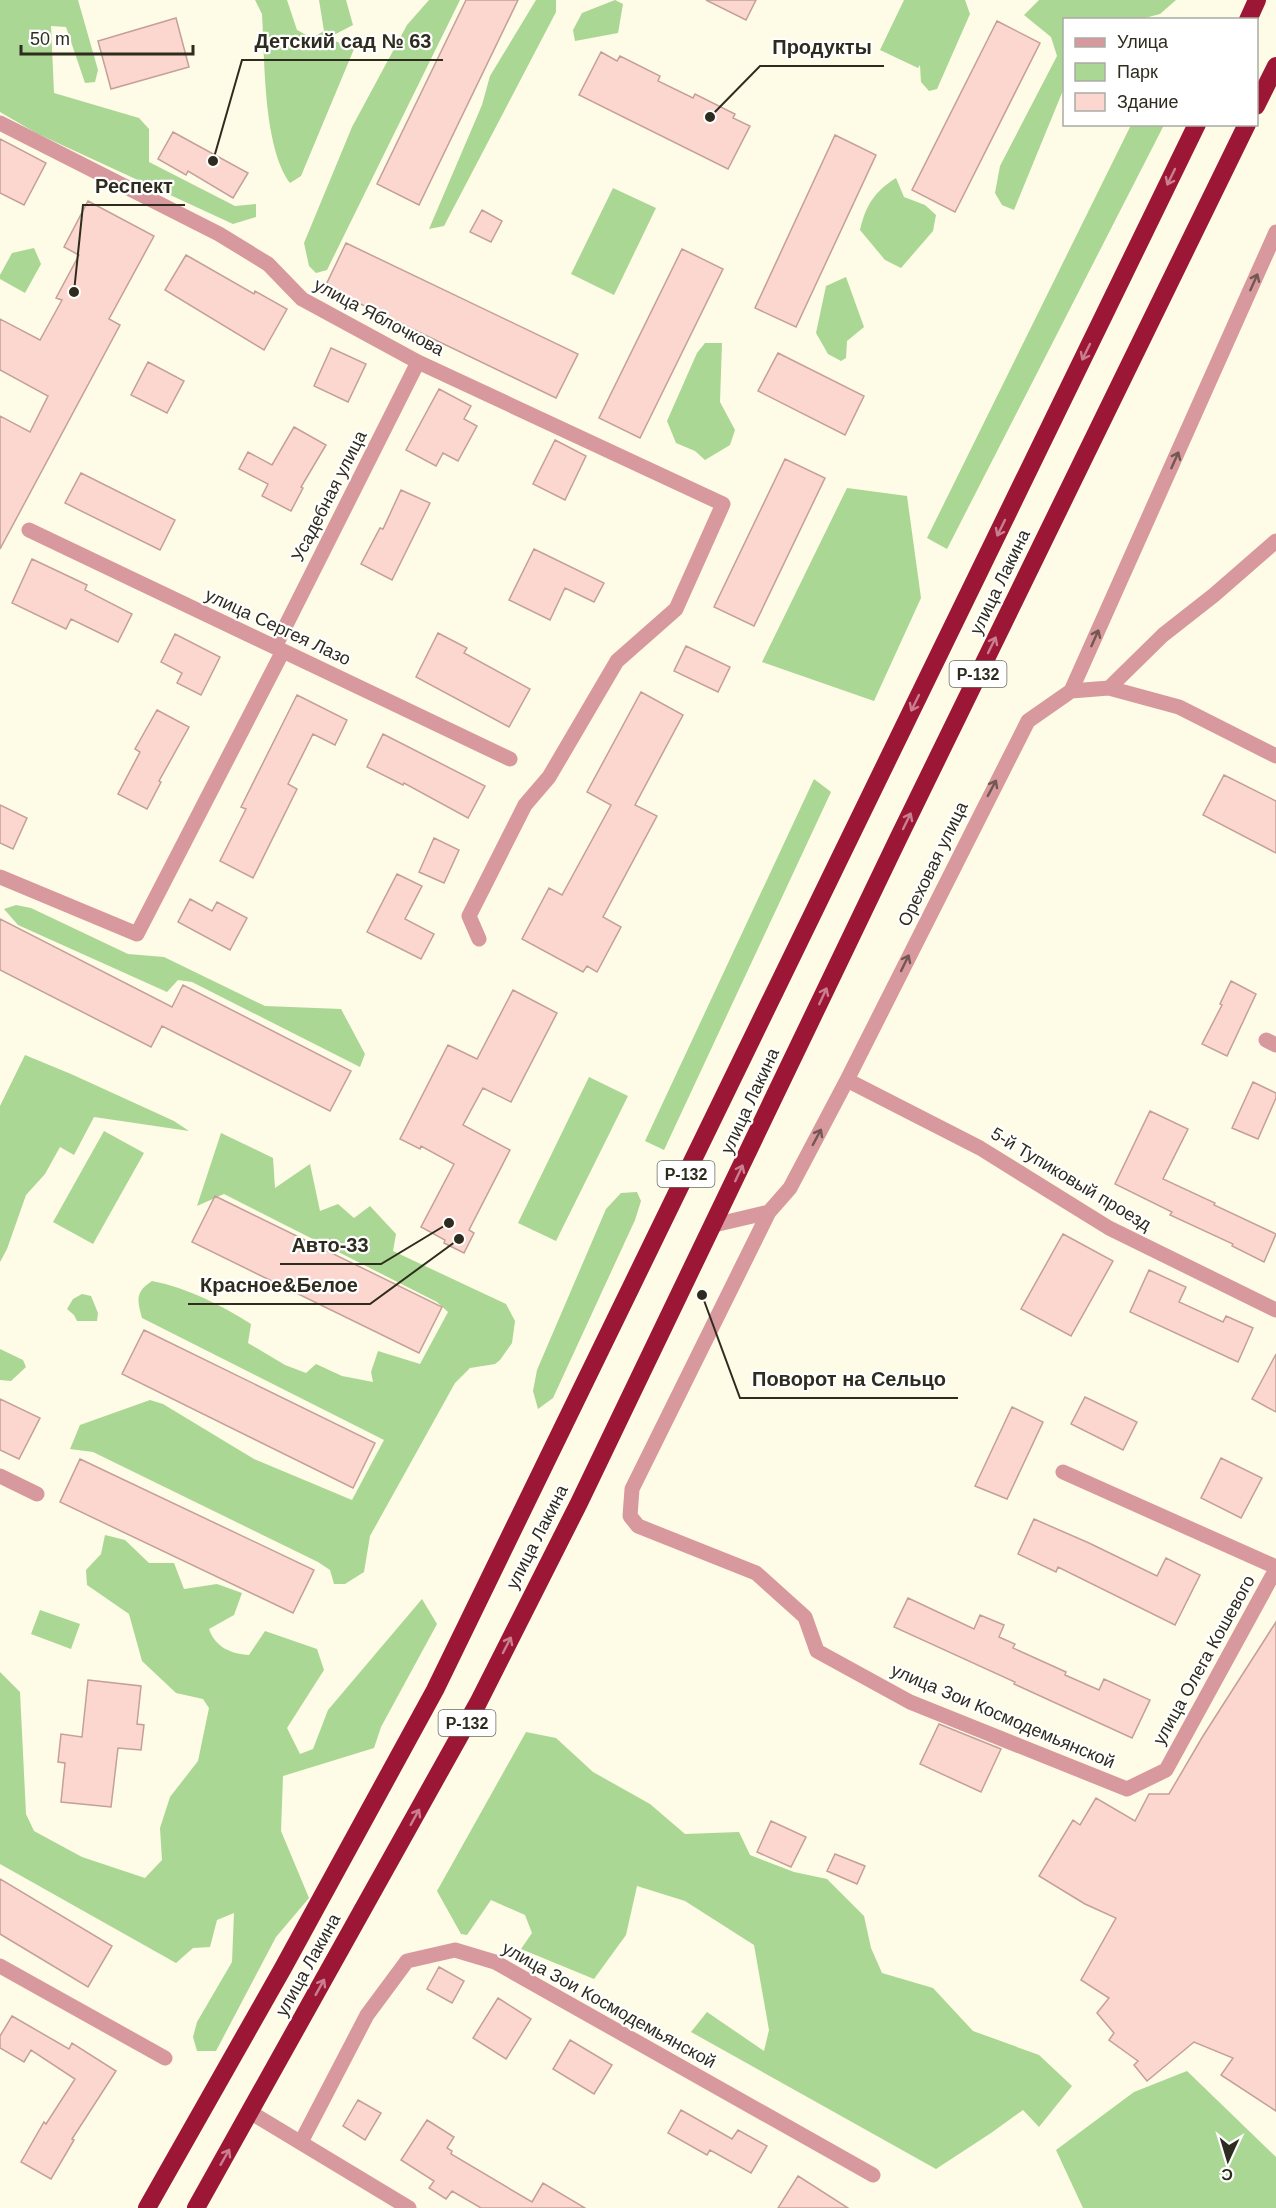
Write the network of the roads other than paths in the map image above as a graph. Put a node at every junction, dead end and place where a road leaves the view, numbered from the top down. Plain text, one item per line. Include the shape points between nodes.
1 (1257, 0) edge
2 (1249, 18) edge
3 (1276, 66) edge
4 (1258, 104) edge
5 (0, 123) edge
6 (1196, 126) edge
7 (1246, 126) edge
8 (1276, 232) edge
9 (418, 362) junction
10 (29, 530) dead end
11 (1276, 541) edge
12 (279, 649) junction
13 (1109, 688) junction
14 (1071, 691) junction
15 (1276, 756) edge
16 (510, 759) dead end
17 (0, 877) edge
18 (479, 939) dead end
19 (847, 1080) junction
20 (769, 1212) junction
21 (714, 1225) junction
22 (1276, 1310) edge
23 (1063, 1472) dead end
24 (0, 1476) edge
25 (37, 1494) dead end
26 (630, 1516) joint
27 (1276, 1568) edge
28 (1166, 1770) joint
29 (0, 1965) edge
30 (165, 2058) dead end
31 (250, 2112) junction
32 (301, 2142) junction
33 (873, 2175) dead end
34 (147, 2208) edge
35 (196, 2208) edge
36 (409, 2208) edge

1 - 2 highway
3 - 4 highway
5 - 9 street, улица Яблочкова via 219,234 268,264 302,299
6 -> 34 highway, улица Лакина / Р-132 via 435,1690
21 -> 7 highway, улица Лакина / Р-132
14 -> 8 street
9 - 12 street, Усадебная улица
9 - 18 street, улица Яблочкова via 723,504 676,609 616,661 549,777 525,805 469,916
10 - 12 street, улица Сергея Лазо
11 - 13 street via 1163,635
12 - 16 street, улица Сергея Лазо
12 - 17 street, Усадебная улица via 137,934
13 - 14 street
13 - 15 street via 1179,707
19 -> 14 street, Ореховая улица via 1028,721
20 -> 19 street, Ореховая улица via 789,1188
19 - 22 street, 5-й Тупиковый проезд via 980,1148 1108,1228
20 - 21 street
20 - 26 street, Ореховая улица via 632,1489
31 -> 21 highway, улица Лакина / Р-132 via 478,1703
23 - 27 street
24 - 25 street
26 - 28 street, улица Зои Космодемьянской via 639,1526 756,1573 805,1617 818,1651 910,1702 1127,1789
27 - 28 street, улица Олега Кошевого
29 - 30 street
31 - 32 street
35 -> 31 highway, улица Лакина / Р-132
32 - 33 street, улица Зои Космодемьянской via 367,2015 407,1961 455,1950 495,1962
32 - 36 street

